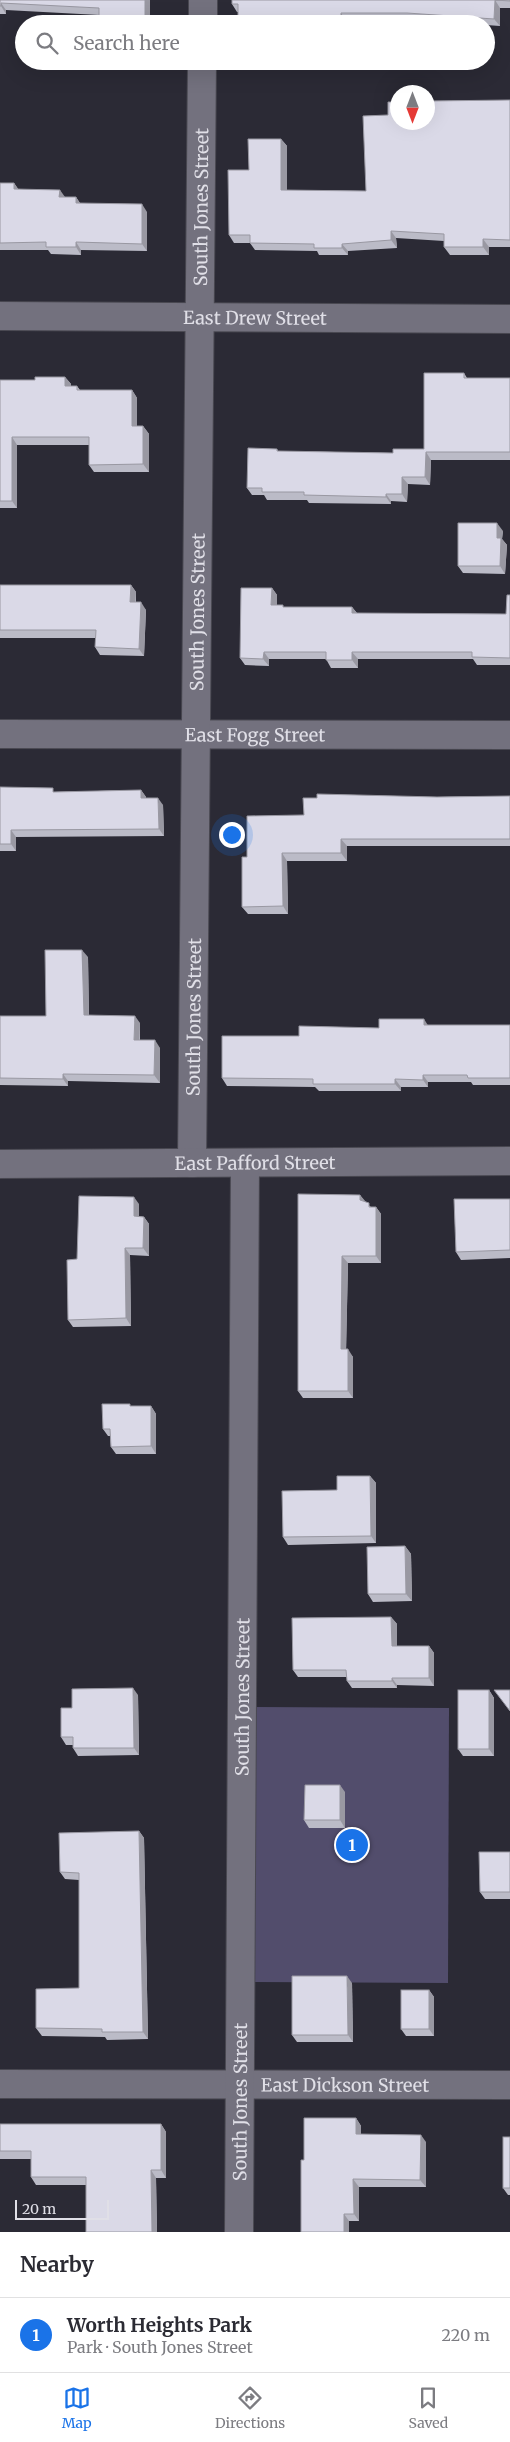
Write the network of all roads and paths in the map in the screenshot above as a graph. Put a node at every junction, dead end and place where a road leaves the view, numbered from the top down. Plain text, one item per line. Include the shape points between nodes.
1 (203, 0) edge
2 (203, 15) edge
3 (202, 70) edge
4 (0, 316) edge
5 (200, 317) junction
6 (510, 319) edge
7 (0, 734) edge
8 (196, 734) junction
9 (510, 735) edge
10 (510, 1161) edge
11 (192, 1163) junction
12 (245, 1163) junction
13 (0, 1164) edge
14 (0, 2084) edge
15 (240, 2085) junction
16 (510, 2085) edge
17 (239, 2232) edge

1 - 2 street
3 - 5 street, South Jones Street
4 - 5 street, East Drew Street
5 - 6 street, East Drew Street
5 - 8 street, South Jones Street
7 - 8 street, East Fogg Street
8 - 9 street, East Fogg Street
8 - 11 street, South Jones Street
10 - 12 street, East Pafford Street
11 - 12 street, East Pafford Street
11 - 13 street, East Pafford Street
12 - 15 street, South Jones Street
14 - 15 street, East Dickson Street
15 - 16 street, East Dickson Street
15 - 17 street, South Jones Street

